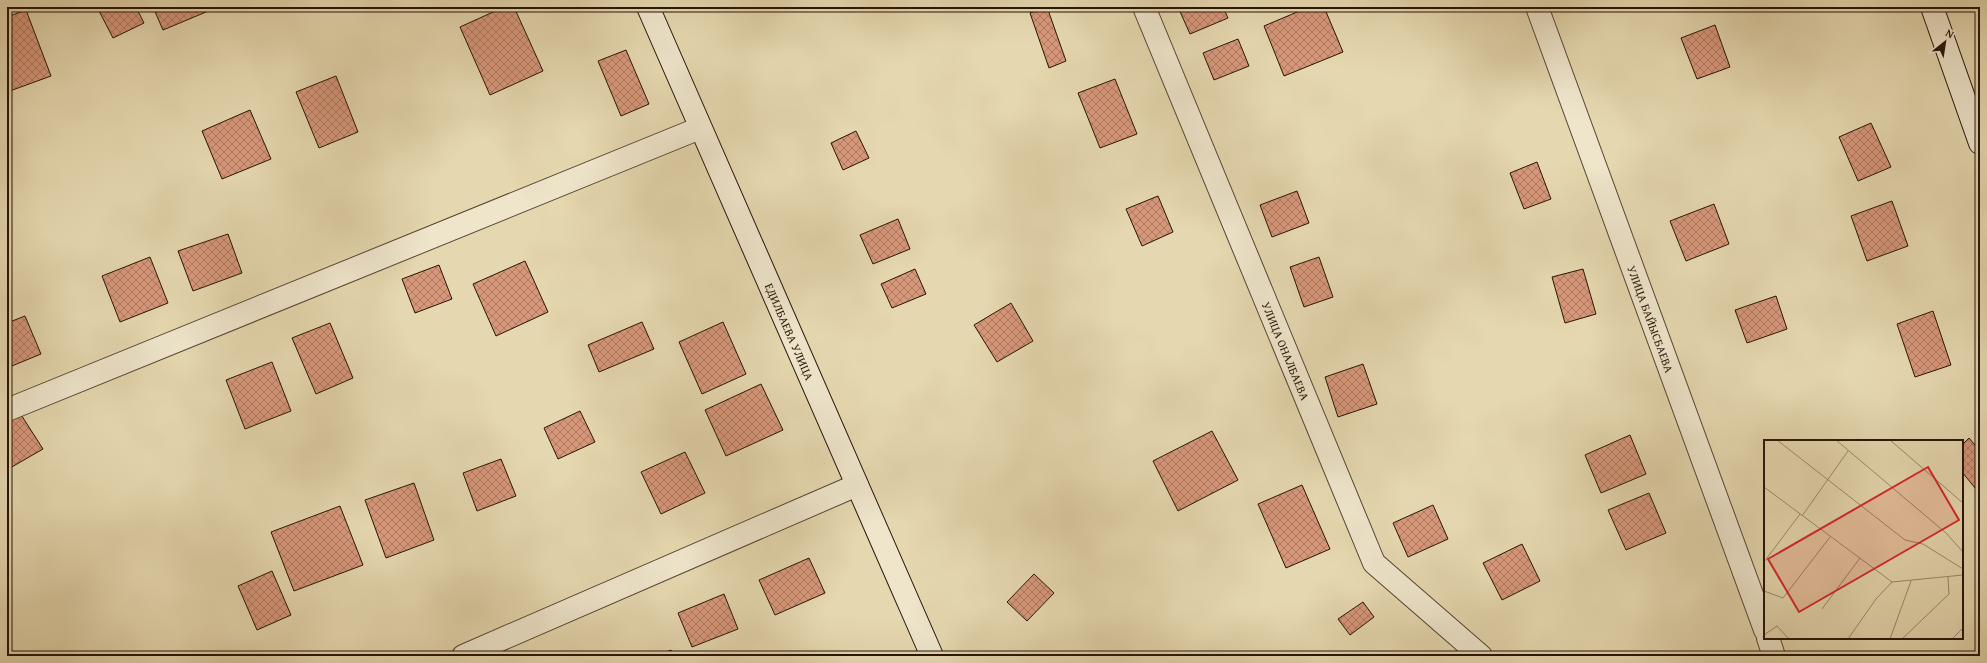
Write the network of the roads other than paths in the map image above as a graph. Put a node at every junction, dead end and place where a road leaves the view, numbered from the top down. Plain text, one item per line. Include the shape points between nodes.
1 (648, 7) edge
2 (1144, 7) edge
3 (1537, 7) edge
4 (1932, 7) edge
5 (700, 128) junction
6 (1980, 143) edge
7 (7, 410) edge
8 (858, 485) junction
9 (1764, 627) edge
10 (1768, 639) edge
11 (463, 656) edge
12 (932, 656) edge
13 (1481, 656) edge
14 (1774, 656) edge

1 - 5 street, ЕДИЛБАЕВА УЛИЦА
2 - 13 street, УЛИЦА ОНАЛБАЕВА via 1374,563
3 - 9 street, УЛИЦА БАЙЫСБАЕВА
4 - 6 street
5 - 7 street
5 - 8 street, ЕДИЛБАЕВА УЛИЦА
8 - 11 street
8 - 12 street, ЕДИЛБАЕВА УЛИЦА
10 - 14 street

